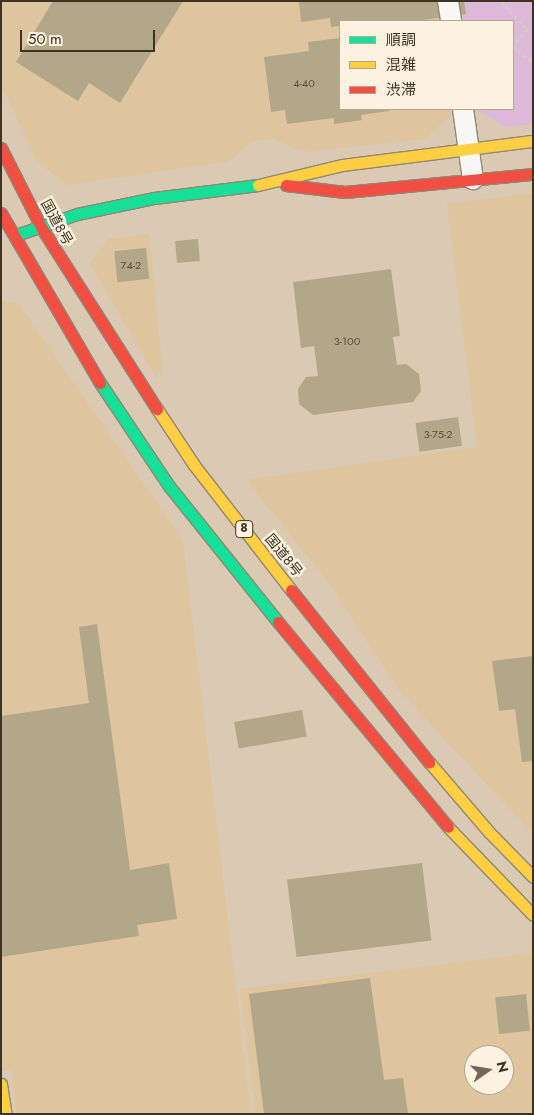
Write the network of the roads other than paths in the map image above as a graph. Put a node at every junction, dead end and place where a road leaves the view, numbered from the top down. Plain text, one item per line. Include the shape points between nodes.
1 (448, 1) edge
2 (451, 20) edge
3 (464, 110) edge
4 (533, 141) edge
5 (1, 148) edge
6 (470, 148) junction
7 (417, 156) junction
8 (533, 174) edge
9 (473, 179) junction
10 (274, 183) junction
11 (421, 186) junction
12 (1, 213) edge
13 (41, 227) junction
14 (7, 238) edge
15 (533, 877) edge
16 (533, 915) edge
17 (1, 1084) edge
18 (6, 1114) edge

1 - 2 street
3 - 6 street
4 - 6 main road
5 - 13 main road, 国道8号 / 8
6 - 7 main road
6 - 9 street
7 - 10 main road via 342,165
7 - 11 street
8 - 9 main road
9 - 11 main road
10 - 11 main road via 345,192
10 - 13 main road via 154,198 77,214
12 - 14 main road, 8
13 - 14 main road
13 - 15 main road, 国道8号 / 8 via 194,465 374,697 489,832
14 - 16 main road, 8 via 169,486 332,690 462,844
17 - 18 main road

